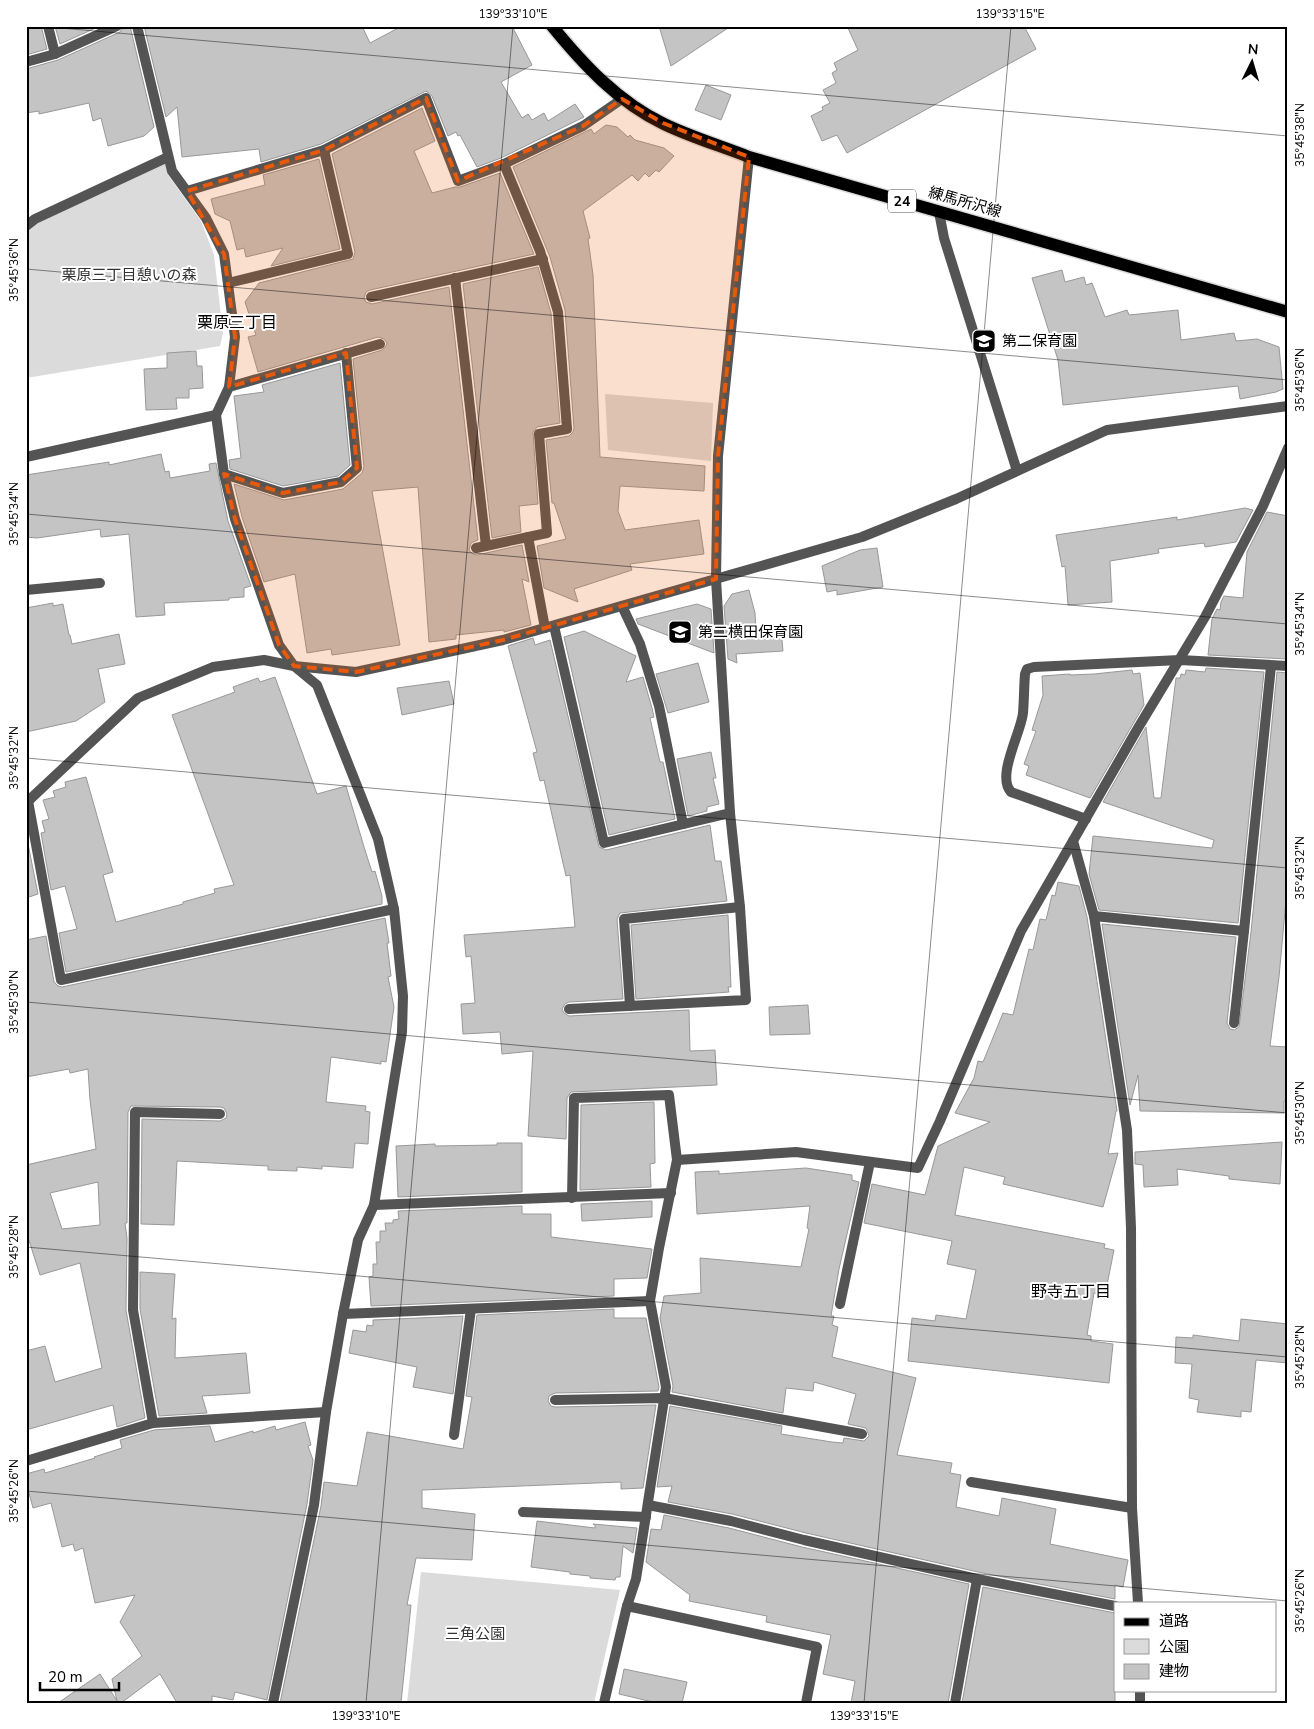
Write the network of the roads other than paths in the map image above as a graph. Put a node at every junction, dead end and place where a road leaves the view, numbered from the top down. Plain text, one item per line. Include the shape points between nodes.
1 (48, 26) edge
2 (117, 26) edge
3 (137, 26) edge
4 (552, 26) edge
5 (55, 54) junction
6 (26, 62) edge
7 (622, 99) junction
8 (324, 150) junction
9 (168, 157) junction
10 (749, 157) junction
11 (504, 164) junction
12 (187, 191) junction
13 (939, 212) junction
14 (26, 226) edge
15 (543, 259) junction
16 (455, 278) junction
17 (228, 283) junction
18 (371, 297) dead end
19 (1288, 312) edge
20 (380, 344) dead end
21 (346, 353) junction
22 (229, 388) junction
23 (1288, 406) edge
24 (216, 415) junction
25 (1288, 448) edge
26 (26, 457) edge
27 (1017, 471) junction
28 (224, 474) junction
29 (528, 537) junction
30 (716, 579) junction
31 (100, 583) dead end
32 (26, 590) edge
33 (622, 606) junction
34 (549, 627) junction
35 (1180, 660) junction
36 (294, 666) junction
37 (1271, 666) junction
38 (1288, 666) edge
39 (27, 802) edge
40 (730, 812) junction
41 (1086, 818) junction
42 (684, 824) junction
43 (1073, 841) junction
44 (740, 907) junction
45 (394, 909) junction
46 (1094, 916) junction
47 (1244, 931) junction
48 (630, 1006) junction
49 (569, 1010) dead end
50 (1234, 1023) dead end
51 (220, 1114) dead end
52 (677, 1160) junction
53 (870, 1162) junction
54 (671, 1193) junction
55 (572, 1198) junction
56 (374, 1205) junction
57 (650, 1302) junction
58 (840, 1304) dead end
59 (471, 1309) junction
60 (343, 1314) junction
61 (664, 1398) junction
62 (555, 1400) dead end
63 (326, 1412) junction
64 (153, 1423) junction
65 (862, 1434) dead end
66 (454, 1435) dead end
67 (26, 1461) edge
68 (971, 1482) dead end
69 (648, 1505) junction
70 (1132, 1508) junction
71 (523, 1512) dead end
72 (646, 1517) junction
73 (977, 1579) junction
74 (1138, 1602) edge
75 (627, 1606) junction
76 (1114, 1606) edge
77 (273, 1703) edge
78 (604, 1703) edge
79 (806, 1703) edge
80 (955, 1703) edge

1 - 5 street
2 - 5 street
3 - 9 street
4 - 7 main road, 練馬所沢線 / 24 via 577,56
5 - 6 street
7 - 10 main road, 練馬所沢線 / 24 via 663,123
7 - 11 street via 583,126
8 - 11 street via 426,98 458,181
8 - 12 street
8 - 17 street via 348,254
9 - 12 street via 172,171
9 - 14 street
10 - 13 main road, 練馬所沢線 / 24
10 - 30 street via 718,456
11 - 15 street
12 - 17 street via 206,218 224,254
13 - 19 main road, 練馬所沢線 / 24
13 - 27 street via 944,238
15 - 16 street
15 - 29 street via 558,312 567,429 539,434 547,533
16 - 18 street
16 - 29 street via 481,547
17 - 22 street via 235,337
20 - 21 street
21 - 22 street
21 - 28 street via 357,468 341,482 283,493
22 - 24 street
23 - 27 street via 1107,430
24 - 26 street
24 - 28 street
25 - 35 street via 1258,515
27 - 30 street via 862,537
28 - 36 street via 235,519 279,645
29 - 34 street
30 - 33 street
30 - 40 street
31 - 32 street
33 - 34 street
33 - 42 street via 640,644 659,706
34 - 36 street via 356,672
34 - 42 street via 604,843
35 - 37 street
35 - 41 street
35 - 41 street via 1034,667 1025,674 1023,715 1006,776 1007,788
36 - 39 street via 264,660 213,667 138,698
36 - 45 street via 317,685 378,839
37 - 38 street
37 - 47 street
39 - 45 street via 61,980
40 - 42 street
40 - 44 street
41 - 43 street
43 - 46 street
43 - 53 street via 1021,931 918,1168
44 - 48 street via 624,919
44 - 48 street via 746,1000
45 - 56 street via 403,996 402,1032
46 - 47 street
46 - 70 street via 1127,1130 1131,1228
47 - 50 street
48 - 49 street
51 - 64 street via 136,1112 133,1310
52 - 53 street via 796,1152
52 - 54 street
52 - 55 street via 670,1095 574,1098
53 - 58 street
54 - 55 street
54 - 57 street
55 - 56 street
56 - 60 street via 358,1240
57 - 59 street
57 - 61 street via 666,1387
59 - 60 street
59 - 66 street
60 - 63 street
61 - 62 street
61 - 65 street
61 - 69 street
63 - 64 street
63 - 77 street via 314,1505
64 - 67 street
68 - 70 street
69 - 72 street
69 - 73 street via 732,1521
70 - 74 street
71 - 72 street
72 - 75 street via 636,1579
73 - 76 street
73 - 80 street
75 - 78 street
75 - 79 street via 817,1647

